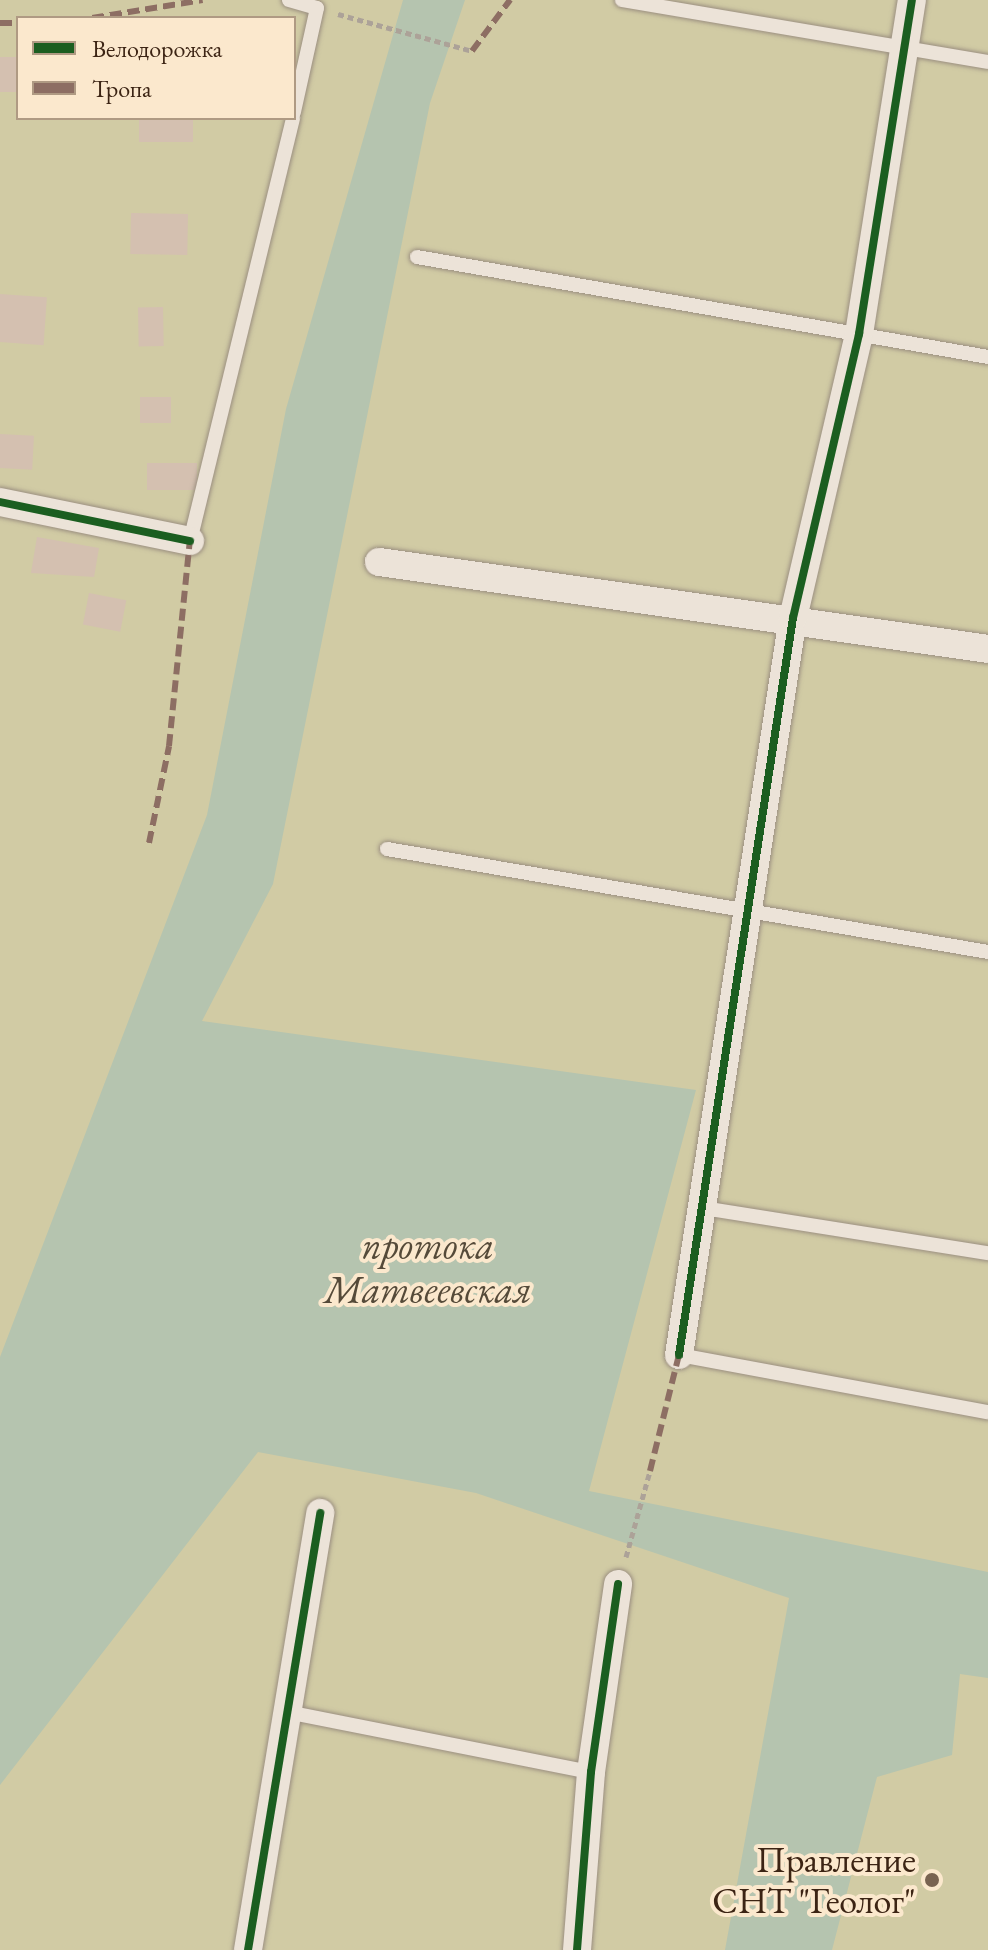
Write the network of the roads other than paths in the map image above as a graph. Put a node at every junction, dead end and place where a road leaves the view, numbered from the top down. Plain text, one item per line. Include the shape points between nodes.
1 (289, 0) edge
2 (622, 0) edge
3 (912, 0) edge
4 (318, 4) edge
5 (904, 46) junction
6 (988, 62) edge
7 (296, 103) edge
8 (293, 120) edge
9 (417, 257) dead end
10 (859, 334) junction
11 (988, 357) edge
12 (0, 502) edge
13 (190, 541) joint
14 (379, 562) dead end
15 (793, 618) junction
16 (988, 649) edge
17 (387, 849) dead end
18 (751, 908) junction
19 (988, 952) edge
20 (703, 1208) junction
21 (988, 1253) edge
22 (679, 1355) joint
23 (988, 1412) edge
24 (320, 1513) dead end
25 (618, 1584) road end
26 (292, 1713) junction
27 (591, 1772) junction
28 (248, 1950) edge
29 (577, 1950) edge

1 - 4 lane
2 - 5 lane
3 - 5 street
4 - 7 lane
5 - 6 lane
5 - 10 street
8 - 13 lane
9 - 10 lane
10 - 11 lane
10 - 15 street
12 - 13 street
14 - 15 street
15 - 16 street
15 - 18 street
17 - 18 lane
18 - 19 lane
18 - 20 street
20 - 21 lane
20 - 22 street
22 - 23 lane
24 - 26 street
25 - 27 street
26 - 27 lane
26 - 28 street
27 - 29 street

